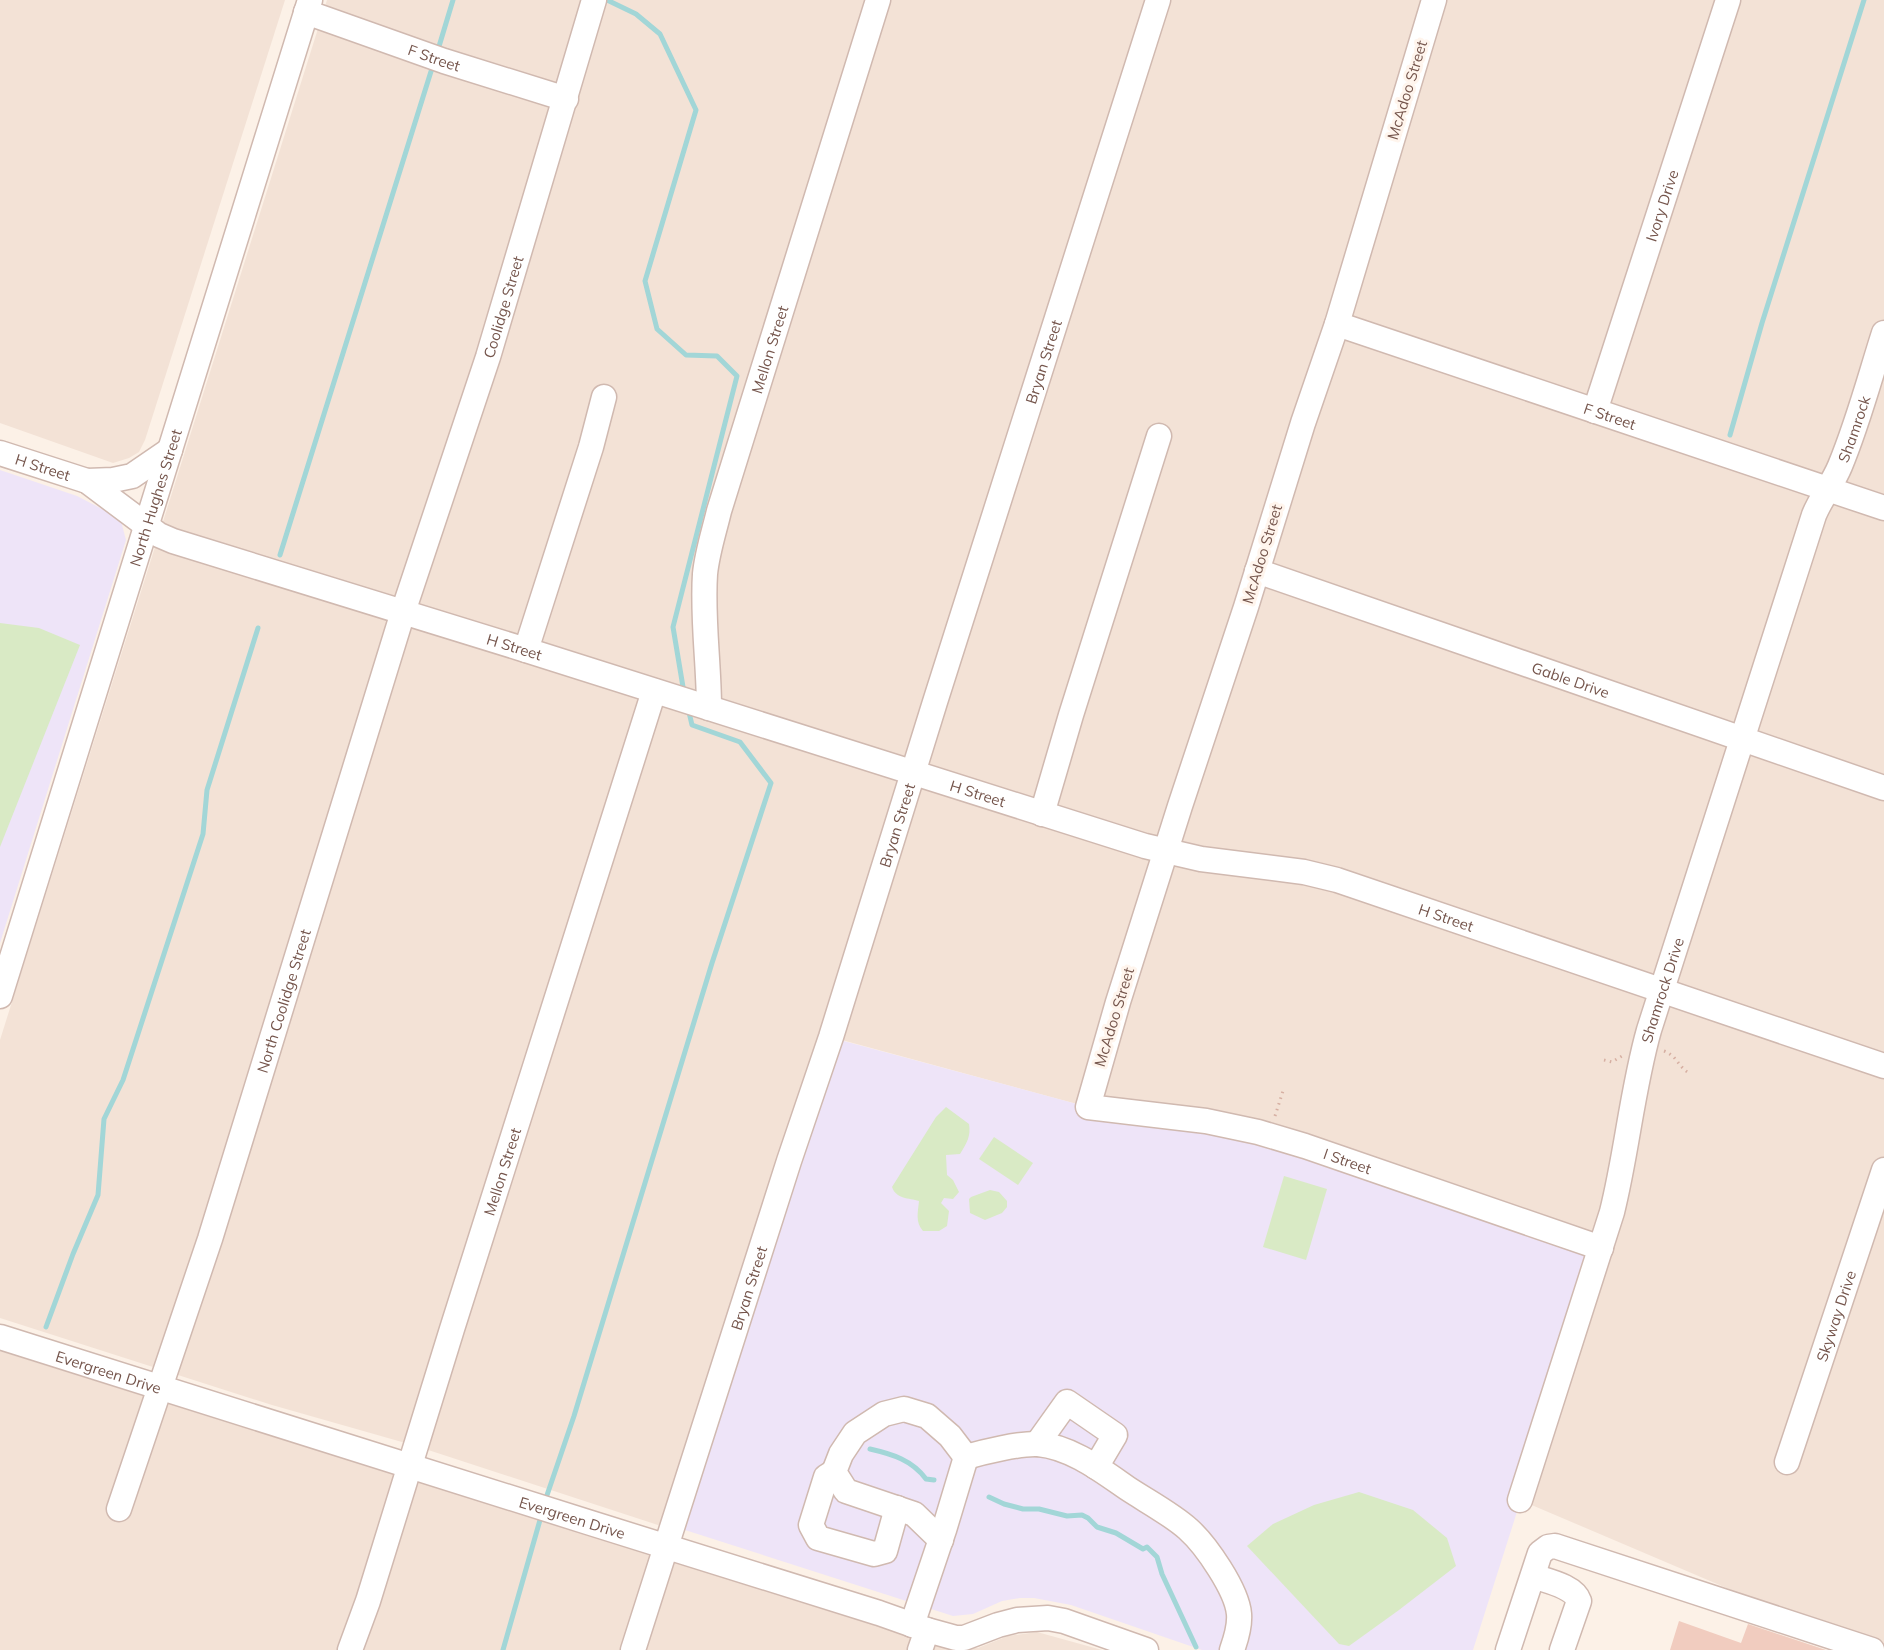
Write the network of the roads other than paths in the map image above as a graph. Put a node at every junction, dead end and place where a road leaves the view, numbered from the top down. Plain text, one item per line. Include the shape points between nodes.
1 (594, 0) edge
2 (878, 0) edge
3 (1158, 0) edge
4 (1434, 0) edge
5 (1728, 0) edge
6 (308, 6) edge
7 (566, 99) junction
8 (1337, 324) junction
9 (1884, 333) edge
10 (604, 397) dead end
11 (1595, 411) junction
12 (1159, 436) dead end
13 (170, 450) junction
14 (0, 453) edge
15 (87, 481) junction
16 (1828, 490) junction
17 (1884, 508) edge
18 (147, 526) junction
19 (1257, 571) junction
20 (403, 612) junction
21 (526, 650) junction
22 (660, 693) junction
23 (703, 706) junction
24 (1743, 740) junction
25 (914, 772) junction
26 (1884, 788) edge
27 (1042, 814) junction
28 (1166, 850) junction
29 (6, 956) edge
30 (1661, 990) junction
31 (0, 996) edge
32 (1884, 1066) edge
33 (1088, 1107) joint
34 (1884, 1170) edge
35 (1601, 1248) junction
36 (0, 1337) edge
37 (161, 1388) junction
38 (1037, 1444) junction
39 (966, 1457) junction
40 (1787, 1462) dead end
41 (409, 1467) junction
42 (1096, 1467) junction
43 (834, 1472) junction
44 (1520, 1500) dead end
45 (897, 1508) junction
46 (119, 1509) dead end
47 (941, 1540) junction
48 (666, 1546) junction
49 (1533, 1576) junction
50 (920, 1635) edge
51 (350, 1650) edge
52 (633, 1650) edge
53 (1146, 1650) edge
54 (1232, 1650) edge
55 (1508, 1650) edge
56 (1562, 1650) edge
57 (1872, 1650) edge

1 - 7 street, Coolidge Street
2 - 23 street, Mellon Street via 707,557 709,675
3 - 25 street, Bryan Street
4 - 8 street, McAdoo Street
5 - 11 street, Ivory Drive
6 - 7 street, F Street via 436,58
6 - 13 street, North Hughes Street
7 - 20 street, Coolidge Street via 488,357
8 - 11 street, F Street
8 - 19 street, McAdoo Street
9 - 16 street, Shamrock via 1850,438
10 - 21 street
11 - 16 street, F Street
12 - 27 street
13 - 15 street, H Street via 132,476
13 - 18 street, North Hughes Street
14 - 15 street, H Street
15 - 18 street, H Street
16 - 17 street, F Street
16 - 24 street, Shamrock Drive via 1814,516
18 - 20 street, H Street via 173,541
18 - 29 street, North Hughes Street via 66,786
19 - 24 street, Gable Drive
19 - 28 street, McAdoo Street
20 - 21 street, H Street
20 - 37 street, North Coolidge Street
21 - 22 street, H Street
22 - 23 street, H Street
22 - 41 street, Mellon Street via 594,877
23 - 25 street, H Street
24 - 26 street, Gable Drive
24 - 30 street, Shamrock Drive
25 - 27 street, H Street
25 - 48 street, Bryan Street
27 - 28 street, H Street
28 - 30 street, H Street via 1337,880
28 - 33 street, McAdoo Street
29 - 31 street, North Hughes Street
30 - 32 street, H Street
30 - 35 street, Shamrock Drive via 1644,1046 1621,1175
33 - 35 street, I Street via 1206,1121 1268,1135
34 - 40 street, Skyway Drive
35 - 44 street, Shamrock Drive
36 - 37 street, Evergreen Drive
37 - 41 street, Evergreen Drive
37 - 46 street, North Coolidge Street
38 - 39 street
38 - 42 street via 1068,1452
38 - 42 street via 1067,1402 1115,1435
39 - 43 street via 927,1416 904,1409 884,1414 855,1433
39 - 47 street
41 - 48 street, Evergreen Drive
41 - 51 street, Mellon Street
42 - 54 street via 1188,1528 1207,1551 1225,1578 1239,1612
43 - 45 street via 846,1491
43 - 45 street via 826,1477 811,1525 818,1538 874,1554 885,1551
45 - 47 street via 914,1514
47 - 50 street
48 - 50 street, Evergreen Drive via 879,1613
48 - 52 street, Bryan Street
49 - 55 street
49 - 56 street via 1577,1594 1579,1601
49 - 57 street via 1540,1553 1555,1546
50 - 53 street, Evergreen Drive via 964,1638 1017,1620 1048,1618

